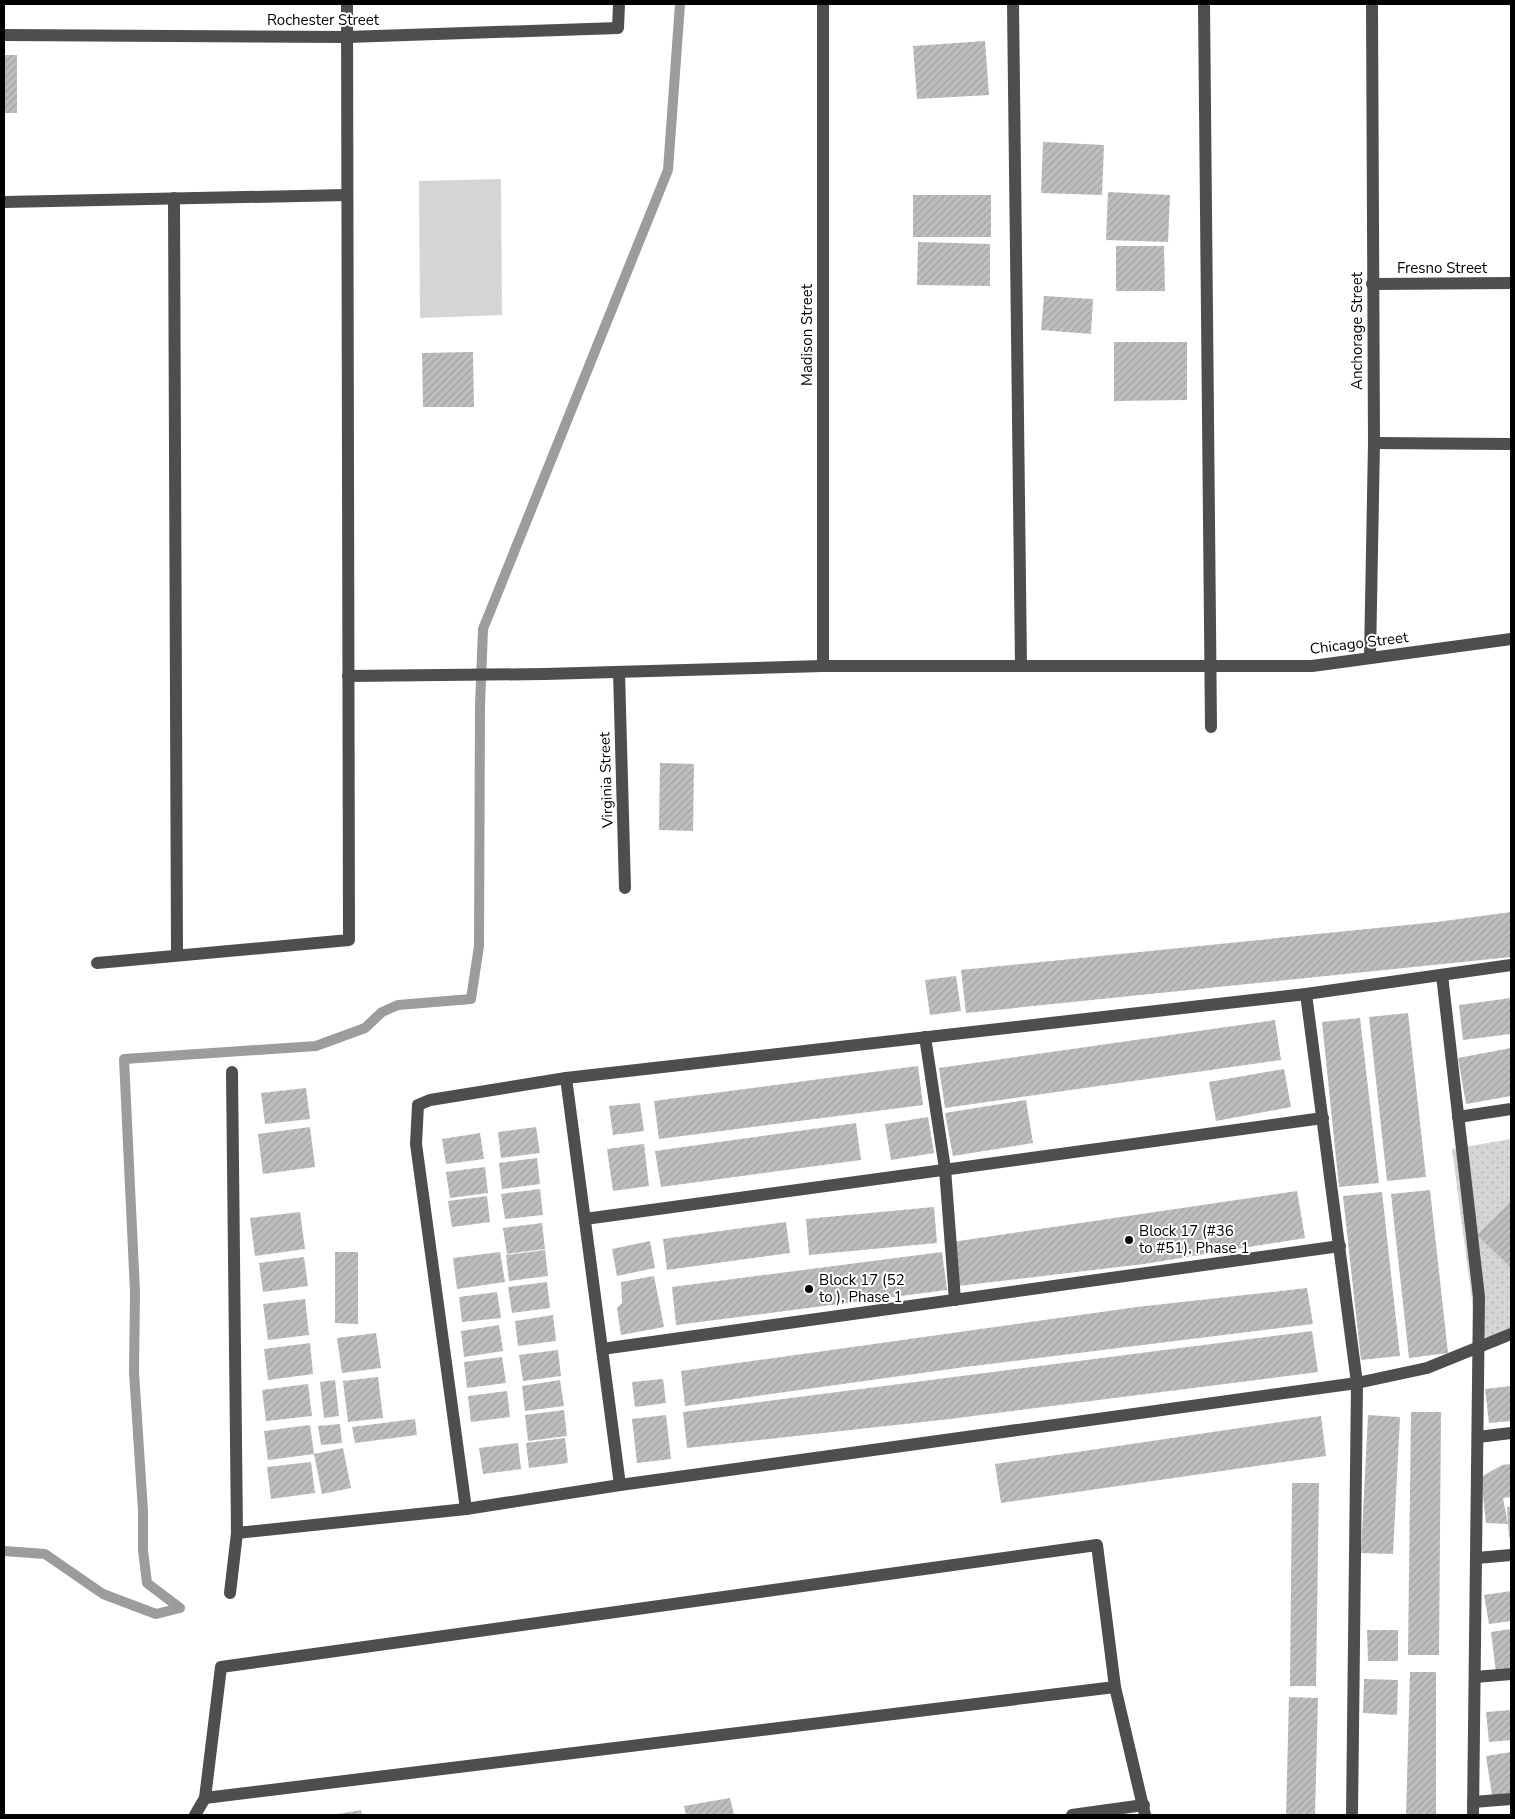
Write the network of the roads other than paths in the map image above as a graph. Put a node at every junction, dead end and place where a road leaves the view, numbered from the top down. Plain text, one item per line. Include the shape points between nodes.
1 (347, 4) edge
2 (619, 4) edge
3 (823, 4) edge
4 (1013, 4) edge
5 (1204, 4) edge
6 (1372, 4) edge
7 (4, 35) edge
8 (347, 38) junction
9 (347, 195) junction
10 (174, 198) junction
11 (4, 202) edge
12 (1511, 283) edge
13 (1372, 284) junction
14 (1374, 443) junction
15 (1511, 444) edge
16 (1511, 639) edge
17 (1370, 658) junction
18 (1210, 665) junction
19 (823, 666) junction
20 (1021, 666) junction
21 (619, 672) junction
22 (348, 676) junction
23 (1211, 727) dead end
24 (625, 888) dead end
25 (177, 955) junction
26 (97, 962) dead end
27 (1511, 965) edge
28 (1442, 975) junction
29 (1306, 994) junction
30 (926, 1037) junction
31 (232, 1072) dead end
32 (566, 1078) junction
33 (1511, 1109) edge
34 (1458, 1117) junction
35 (1323, 1118) junction
36 (945, 1169) junction
37 (585, 1219) junction
38 (1340, 1246) junction
39 (955, 1300) junction
40 (1511, 1334) edge
41 (1480, 1348) junction
42 (602, 1349) junction
43 (1357, 1383) junction
44 (1511, 1433) edge
45 (1478, 1437) junction
46 (620, 1486) junction
47 (466, 1509) junction
48 (237, 1533) junction
49 (1511, 1555) edge
50 (1476, 1558) junction
51 (230, 1593) dead end
52 (1511, 1674) edge
53 (1475, 1677) junction
54 (1115, 1687) junction
55 (205, 1798) junction
56 (1511, 1799) edge
57 (1473, 1802) junction
58 (1144, 1810) edge
59 (195, 1815) edge
60 (1072, 1815) edge
61 (1352, 1815) edge
62 (1473, 1815) edge

1 - 8 street
2 - 8 street, Rochester Street via 618,28
3 - 19 street, Madison Street
4 - 20 street
5 - 18 street
6 - 13 street, Anchorage Street
7 - 8 street, Rochester Street
8 - 9 street
9 - 10 street
9 - 22 street
10 - 11 street
10 - 25 street
12 - 13 street, Fresno Street
13 - 14 street, Anchorage Street
14 - 15 street
14 - 17 street, Anchorage Street
16 - 17 street, Chicago Street
17 - 18 street, Chicago Street via 1312,666
18 - 20 street, Chicago Street
18 - 23 street
19 - 20 street, Chicago Street
19 - 21 street, Chicago Street
21 - 22 street, Chicago Street
21 - 24 street, Virginia Street
22 - 25 street via 349,940
25 - 26 street
27 - 28 street
28 - 29 street
28 - 34 street
29 - 30 street
29 - 35 street
30 - 32 street
30 - 36 street
31 - 48 street
32 - 37 street
32 - 47 street via 430,1100 418,1105 416,1144
33 - 34 street
34 - 41 street via 1480,1297
35 - 36 street
35 - 38 street
36 - 37 street
36 - 39 street
37 - 42 street
38 - 39 street
38 - 43 street
39 - 42 street
40 - 41 street
41 - 43 street via 1427,1368
41 - 45 street
42 - 46 street
43 - 46 street
43 - 61 street
44 - 45 street
45 - 50 street
46 - 47 street
47 - 48 street
48 - 51 street
49 - 50 street
50 - 53 street
52 - 53 street
53 - 57 street
54 - 55 street
54 - 55 street via 1097,1545 221,1667
54 - 58 street
55 - 59 street
56 - 57 street
57 - 62 street
58 - 60 street

